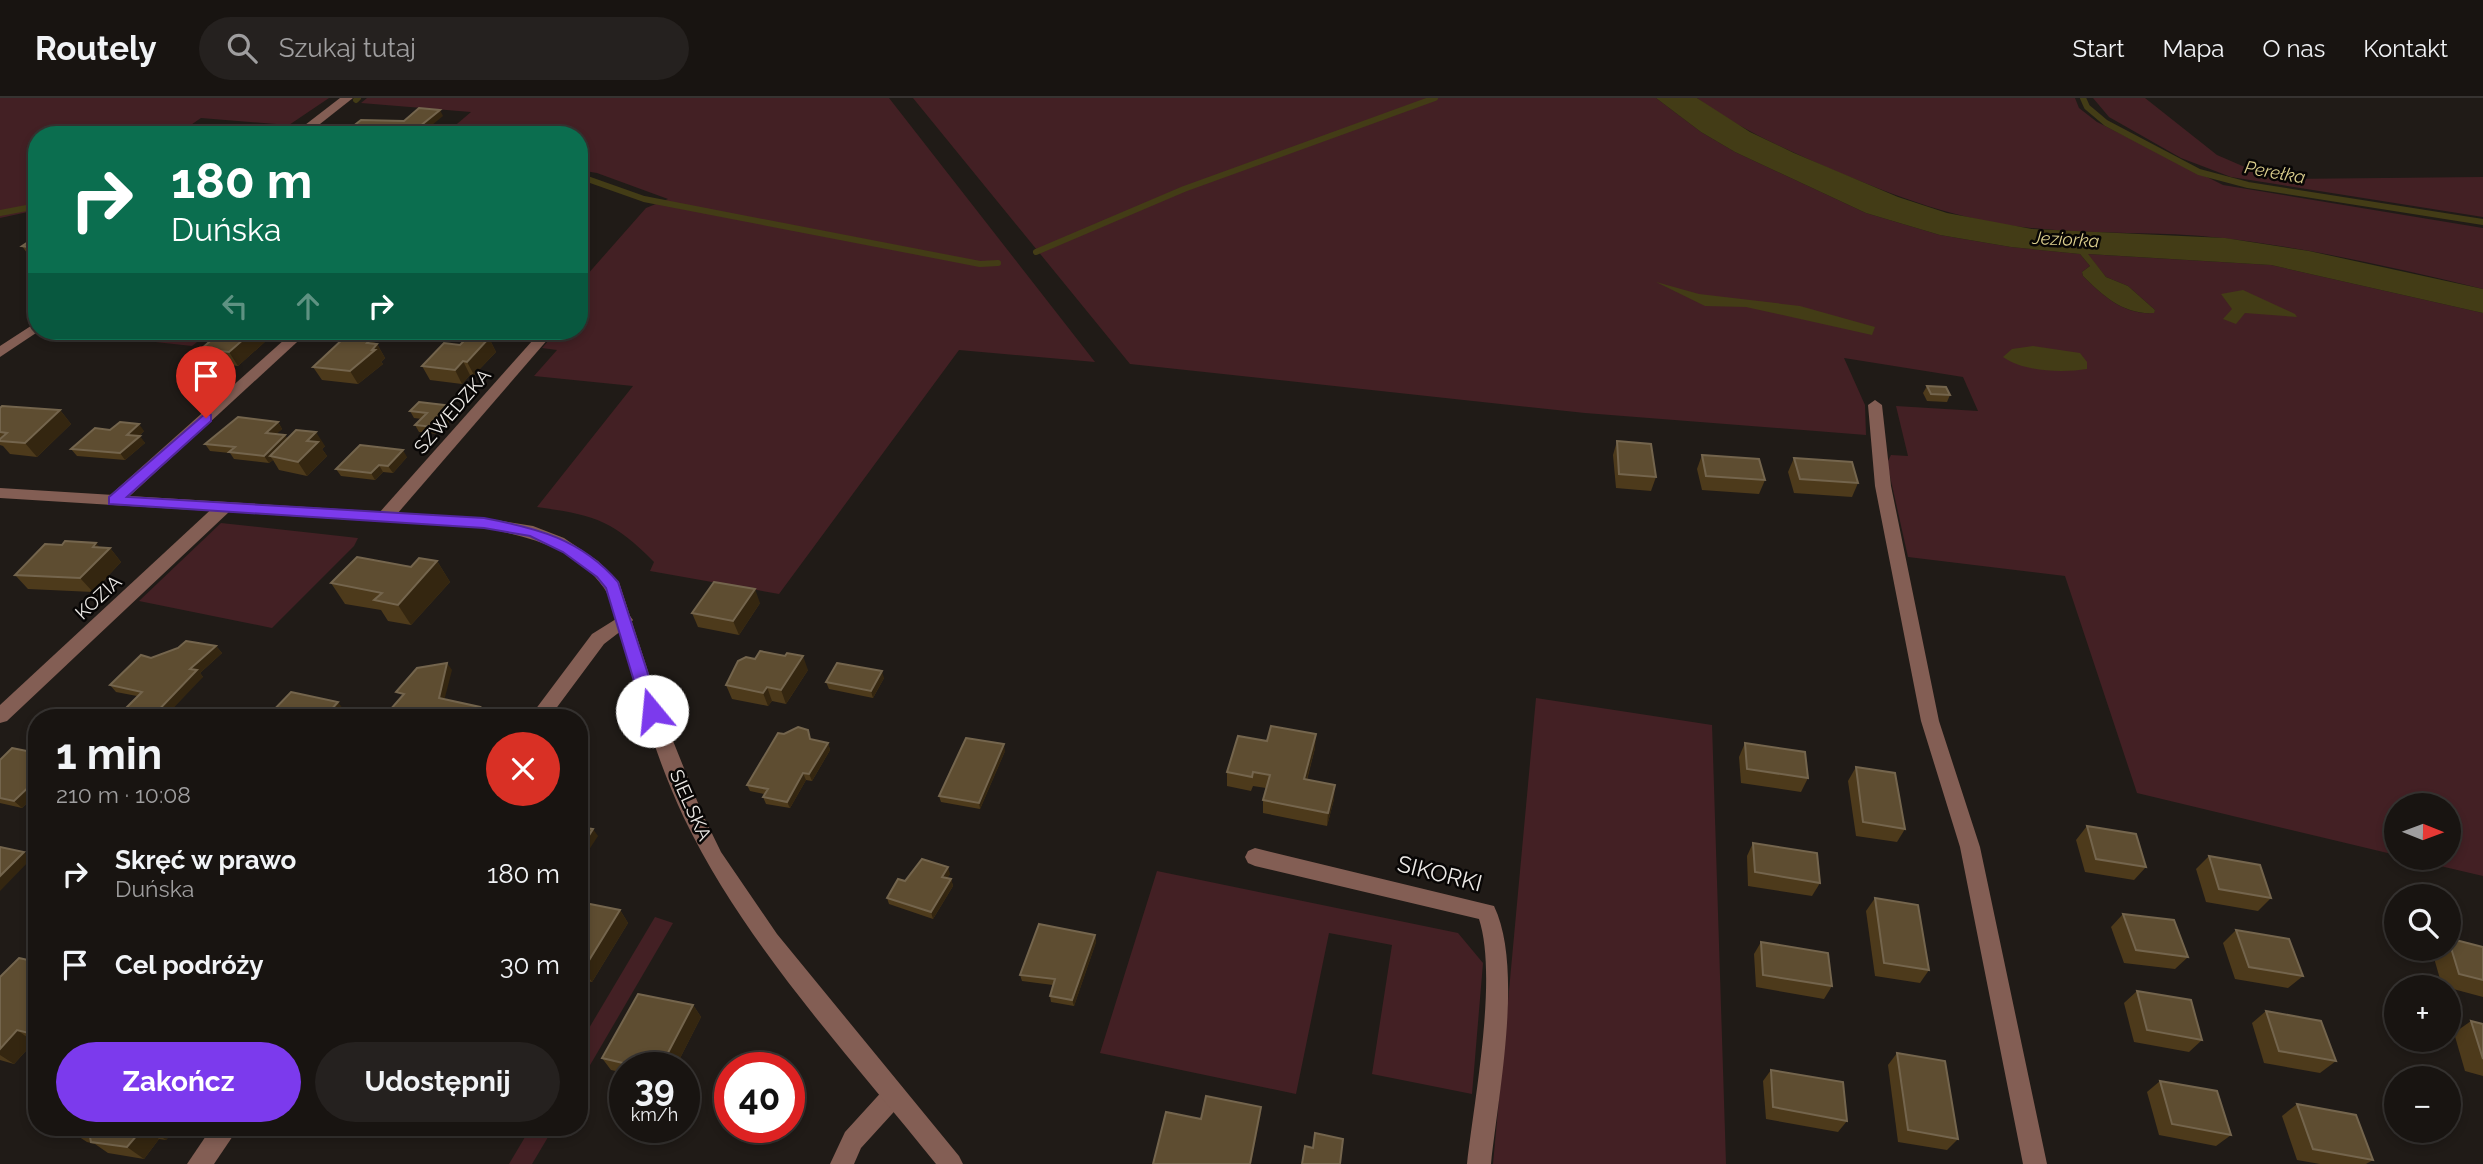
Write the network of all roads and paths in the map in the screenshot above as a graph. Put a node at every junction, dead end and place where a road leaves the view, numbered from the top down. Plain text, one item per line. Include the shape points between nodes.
1 (348, 98) edge
2 (310, 126) edge
3 (28, 333) edge
4 (292, 340) edge
5 (540, 340) edge
6 (0, 353) edge
7 (1875, 405) dead end
8 (0, 494) edge
9 (114, 501) junction
10 (224, 507) junction
11 (385, 517) junction
12 (624, 620) junction
13 (545, 709) edge
14 (0, 716) edge
15 (1255, 857) dead end
16 (894, 1095) junction
17 (220, 1136) edge
18 (198, 1164) edge
19 (842, 1164) edge
20 (951, 1164) edge
21 (1479, 1164) edge
22 (2035, 1164) edge

1 - 2 street
3 - 6 street
4 - 9 street
5 - 11 street, SZWEDZKA
7 - 22 street via 1884,486 1930,721 1970,847
8 - 9 street, SIELSKA
9 - 10 street, SIELSKA
10 - 11 street, SIELSKA
10 - 14 street, KOZIA
11 - 12 street, SIELSKA via 507,527 558,542 602,574 618,596
12 - 13 street via 598,639
12 - 16 street, SIELSKA via 652,711 714,858 769,941
15 - 21 street, SIKORKI via 1487,912 1494,922 1496,978
16 - 19 street via 853,1140
16 - 20 street, SIELSKA
17 - 18 street

